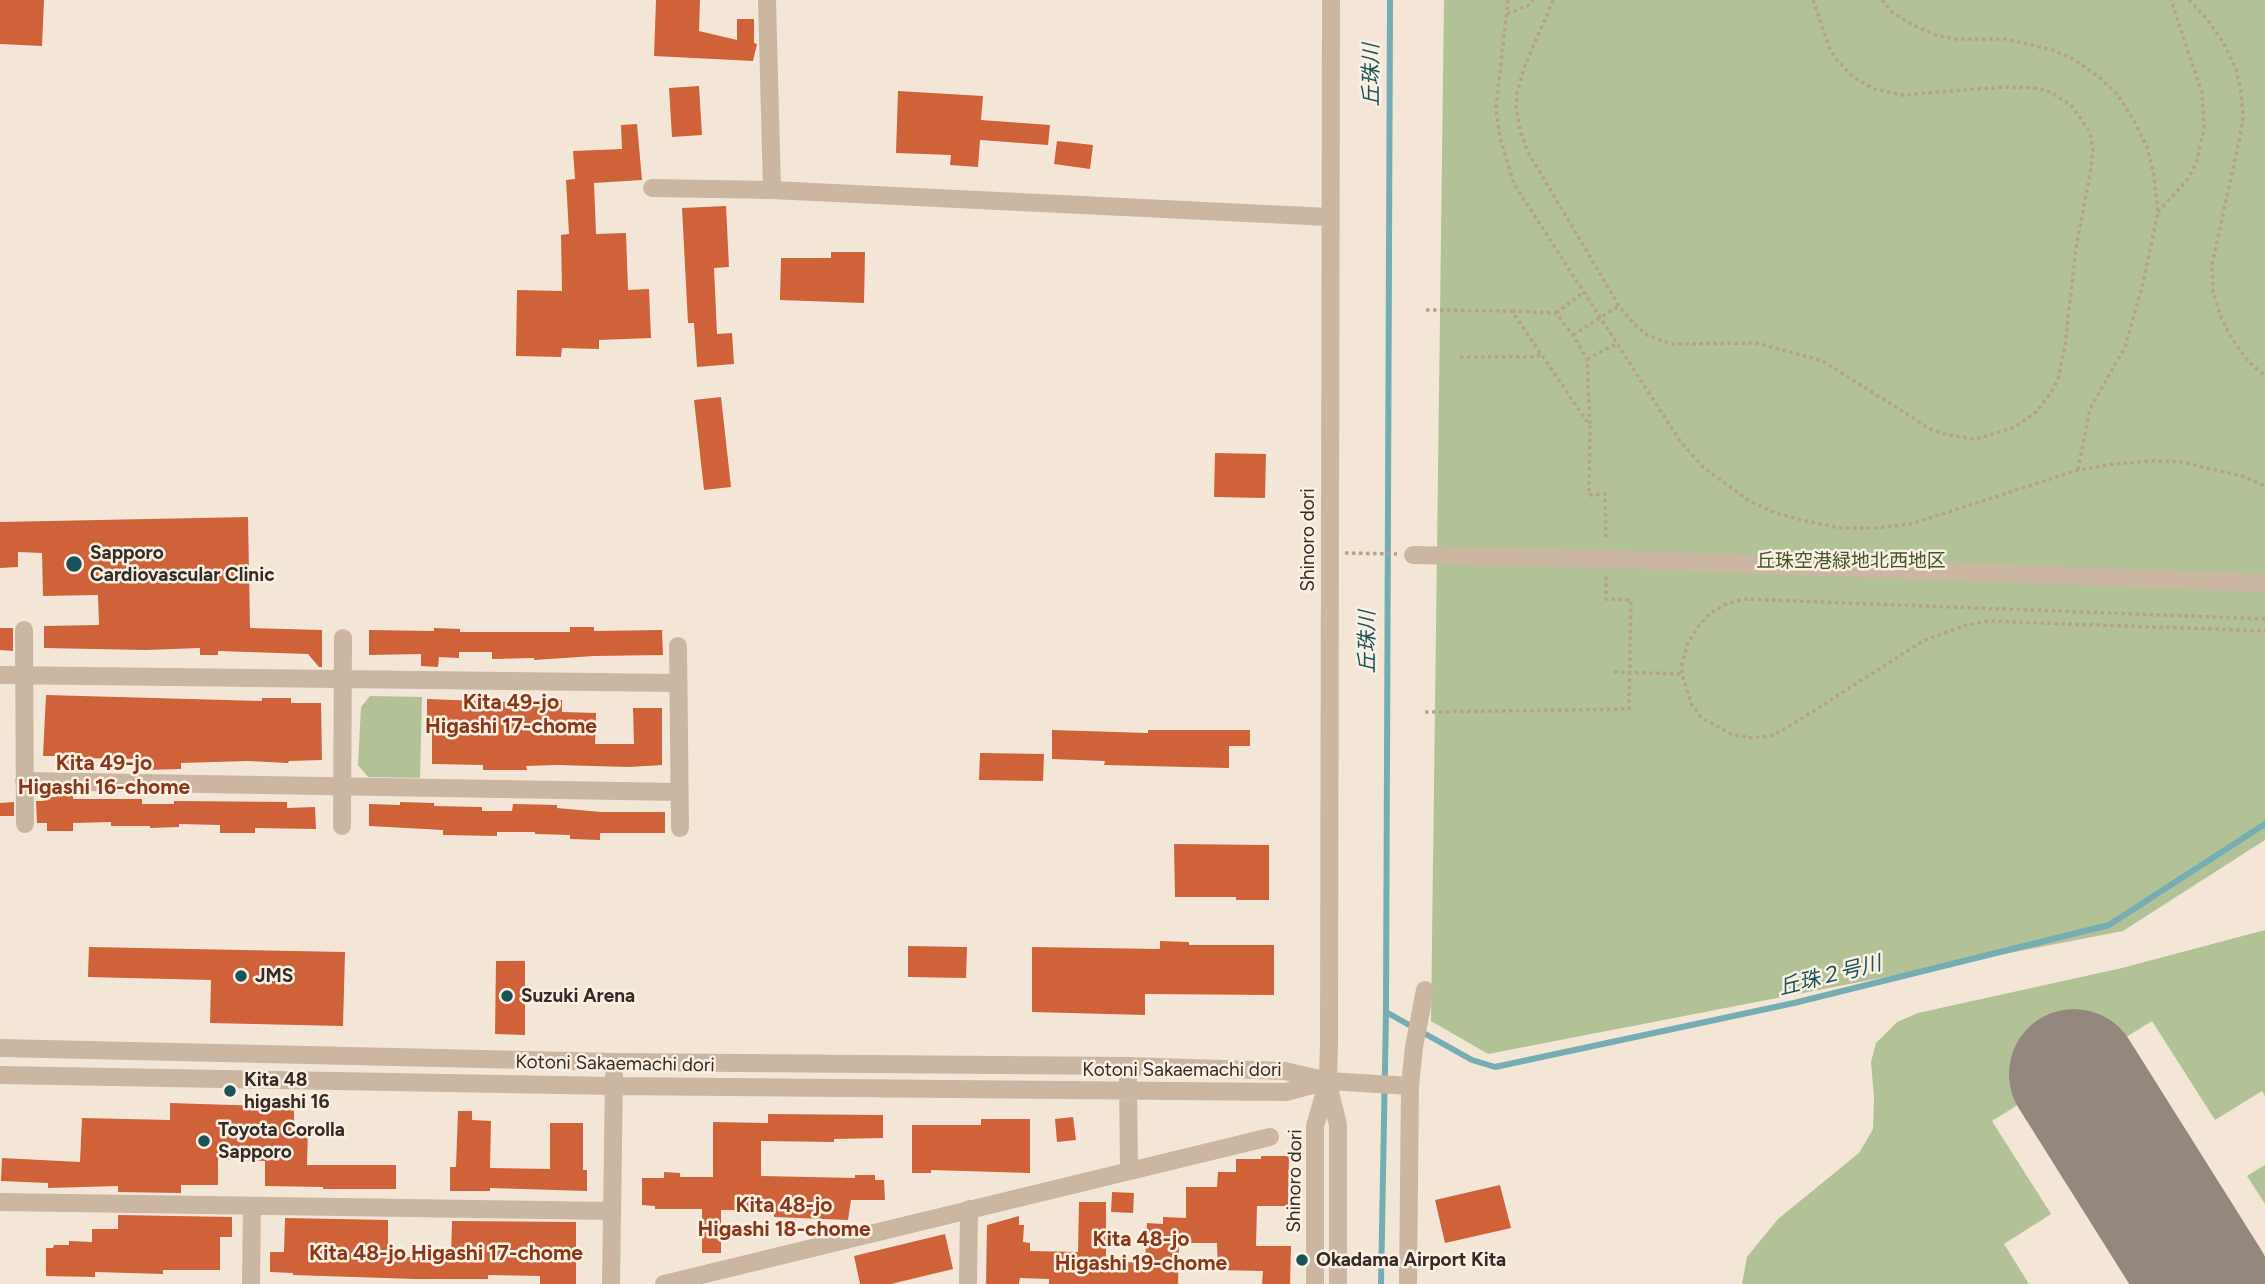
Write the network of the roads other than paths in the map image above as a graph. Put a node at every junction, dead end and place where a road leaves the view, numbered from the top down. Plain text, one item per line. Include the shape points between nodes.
1 (767, 0) edge
2 (1331, 0) edge
3 (652, 188) dead end
4 (772, 190) junction
5 (1329, 216) junction
6 (1413, 555) dead end
7 (2265, 583) edge
8 (24, 630) dead end
9 (344, 638) dead end
10 (678, 646) dead end
11 (0, 675) edge
12 (24, 675) junction
13 (343, 679) junction
14 (677, 683) junction
15 (24, 781) junction
16 (342, 788) junction
17 (679, 792) junction
18 (25, 824) dead end
19 (342, 826) dead end
20 (680, 828) dead end
21 (1424, 990) dead end
22 (0, 1048) edge
23 (614, 1062) junction
24 (1128, 1066) junction
25 (0, 1075) edge
26 (1328, 1081) junction
27 (614, 1086) junction
28 (1405, 1086) junction
29 (1128, 1091) junction
30 (1270, 1137) dead end
31 (1129, 1171) junction
32 (0, 1202) edge
33 (252, 1206) junction
34 (969, 1209) junction
35 (612, 1212) junction
36 (251, 1284) edge
37 (611, 1284) edge
38 (664, 1284) edge
39 (968, 1284) edge
40 (1315, 1284) edge
41 (1338, 1284) edge
42 (1408, 1284) edge

1 - 4 street
2 - 5 street, Shinoro dori
3 - 4 street
4 - 5 street
5 - 26 street, Shinoro dori
6 - 7 street
8 - 12 street
9 - 13 street
10 - 14 street
11 - 12 street
12 - 13 street
12 - 15 street
13 - 14 street
13 - 16 street
14 - 17 street
15 - 16 street
15 - 18 street
16 - 17 street
16 - 19 street
17 - 20 street
21 - 28 street
22 - 23 street, Kotoni Sakaemachi dori
23 - 24 street, Kotoni Sakaemachi dori
23 - 27 street
24 - 26 street, Kotoni Sakaemachi dori via 1285,1071
24 - 29 street
25 - 27 street, Kotoni Sakaemachi dori
26 - 28 street
26 - 29 street, Kotoni Sakaemachi dori via 1286,1093
26 - 40 street, Shinoro dori via 1315,1126
26 - 41 street, Shinoro dori via 1338,1125
27 - 29 street, Kotoni Sakaemachi dori
27 - 35 street
28 - 42 street
29 - 31 street
30 - 31 street
31 - 34 street
32 - 33 street
33 - 35 street
33 - 36 street
34 - 38 street
34 - 39 street
35 - 37 street

